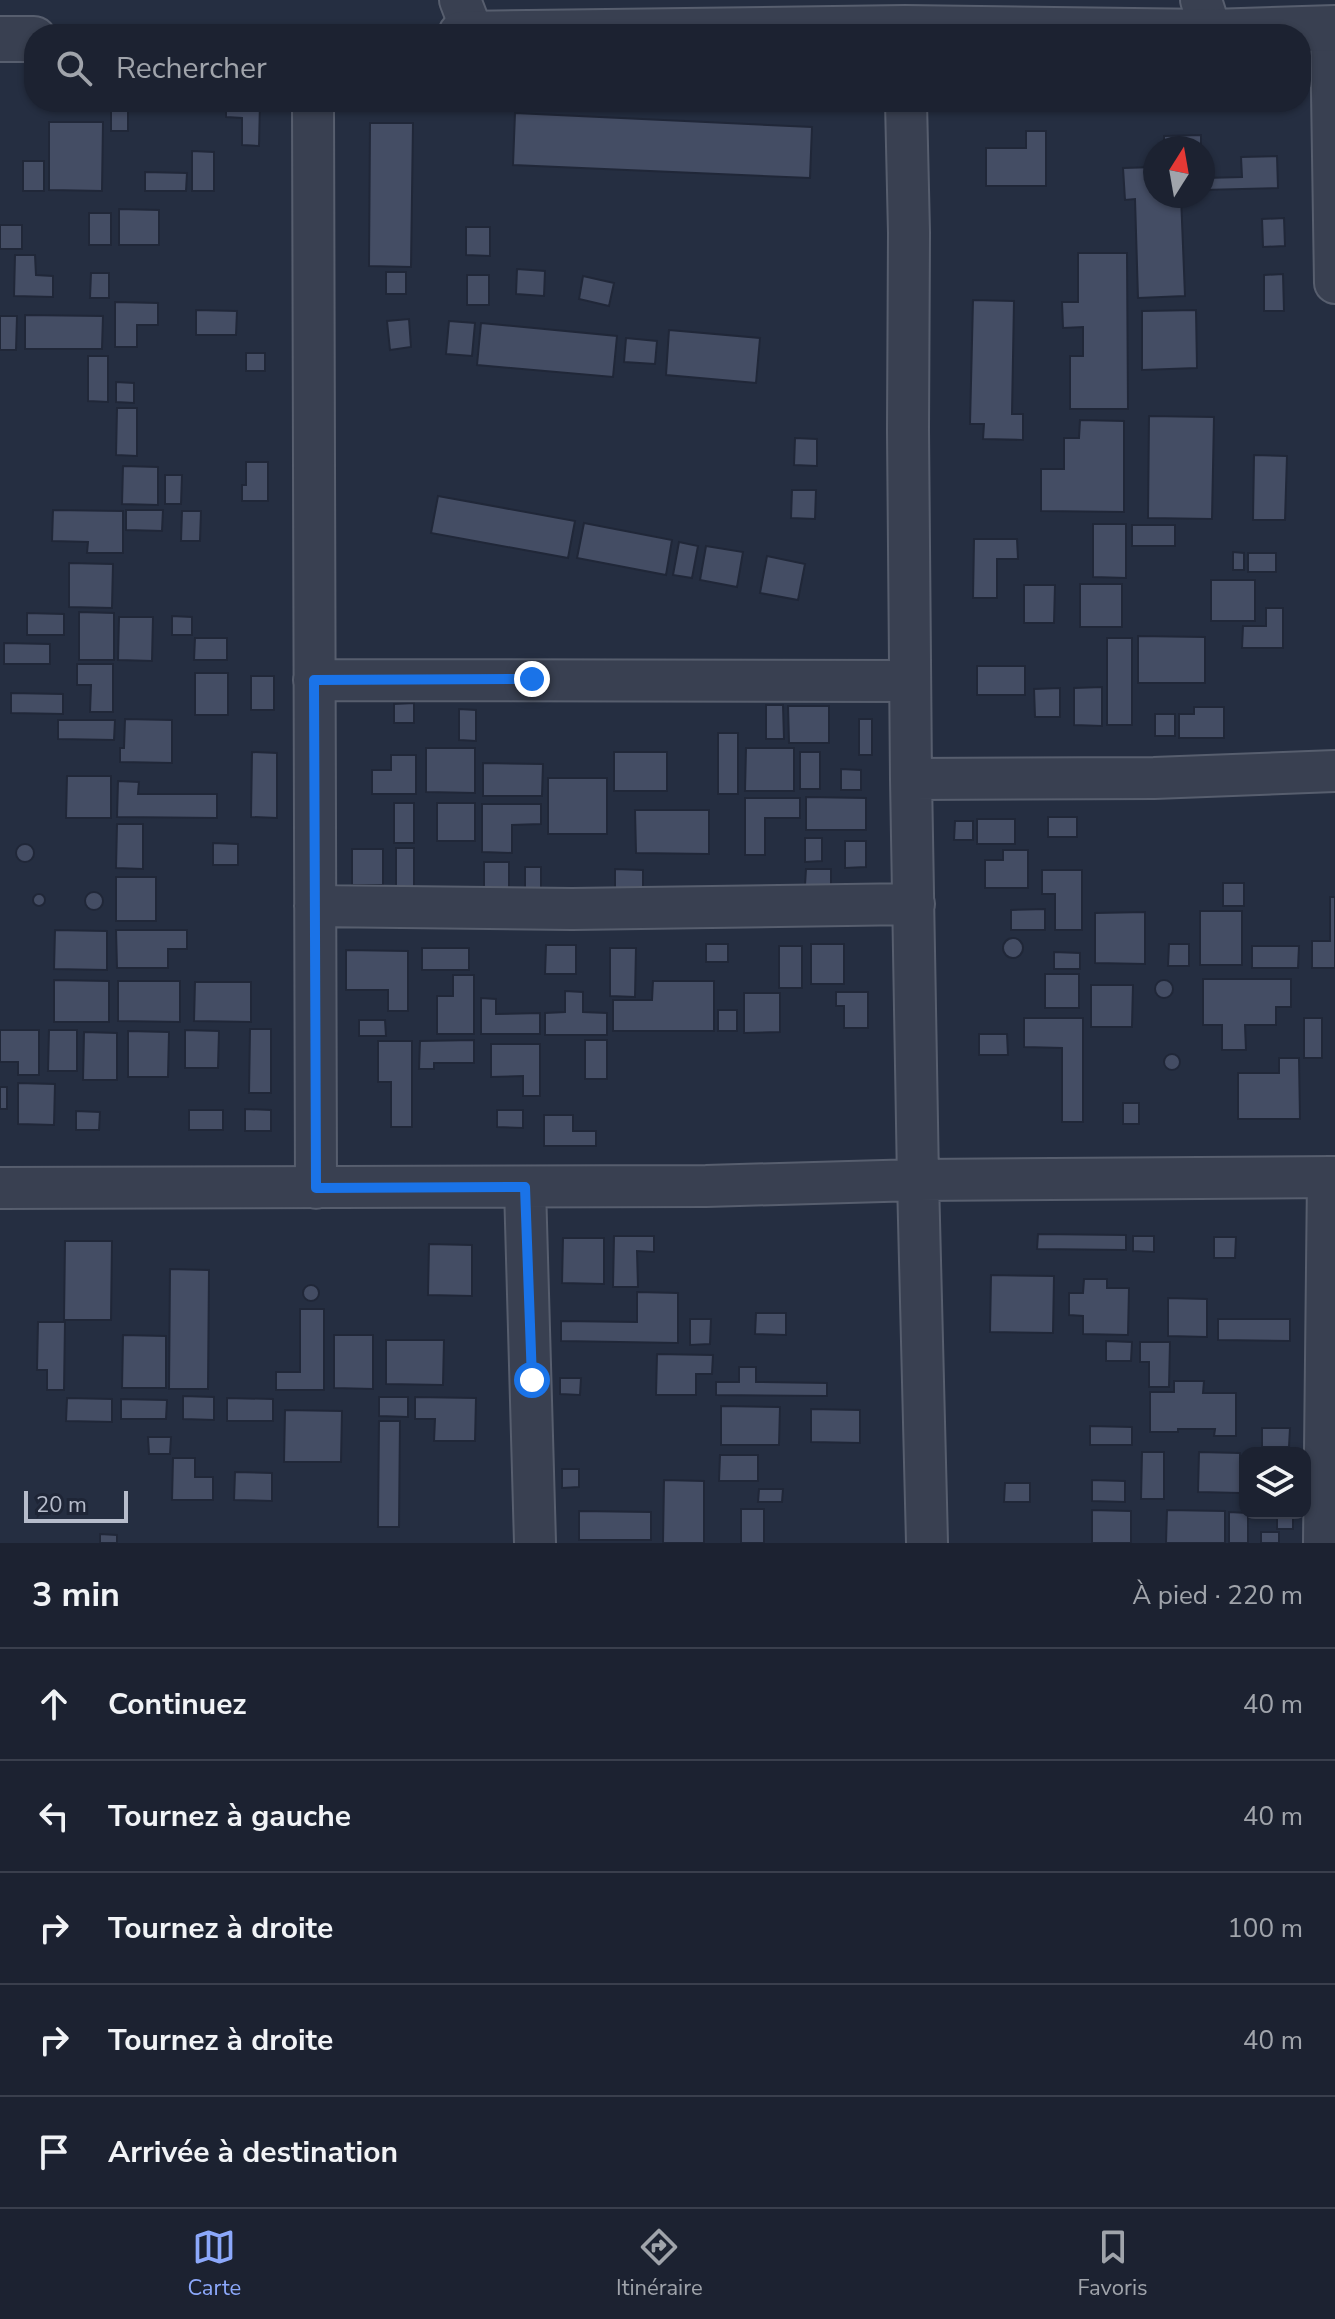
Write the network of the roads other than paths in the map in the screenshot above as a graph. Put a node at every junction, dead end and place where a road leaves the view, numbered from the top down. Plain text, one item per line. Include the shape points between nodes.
1 (460, 0) edge
2 (1206, 16) edge
3 (901, 21) edge
4 (469, 24) edge
5 (802, 24) edge
6 (1291, 24) edge
7 (1311, 26) edge
8 (1333, 28) edge
9 (0, 39) edge
10 (24, 39) edge
11 (313, 112) edge
12 (906, 112) edge
13 (1335, 283) edge
14 (314, 680) junction
15 (910, 681) junction
16 (1335, 771) edge
17 (911, 779) junction
18 (914, 904) junction
19 (315, 906) junction
20 (1332, 1177) edge
21 (918, 1180) junction
22 (525, 1187) junction
23 (0, 1188) edge
24 (316, 1188) junction
25 (535, 1543) edge
26 (927, 1543) edge
27 (1324, 1543) edge

1 - 4 street
2 - 3 street
2 - 6 street
3 - 5 street
7 - 8 street
8 - 13 street
9 - 10 street
11 - 14 street
12 - 15 street
14 - 15 street
14 - 19 street
15 - 17 street
16 - 17 street
17 - 18 street
18 - 19 street
18 - 21 street
19 - 24 street
20 - 21 street
20 - 27 street
21 - 22 street
21 - 26 street
22 - 24 street
22 - 25 street
23 - 24 street

